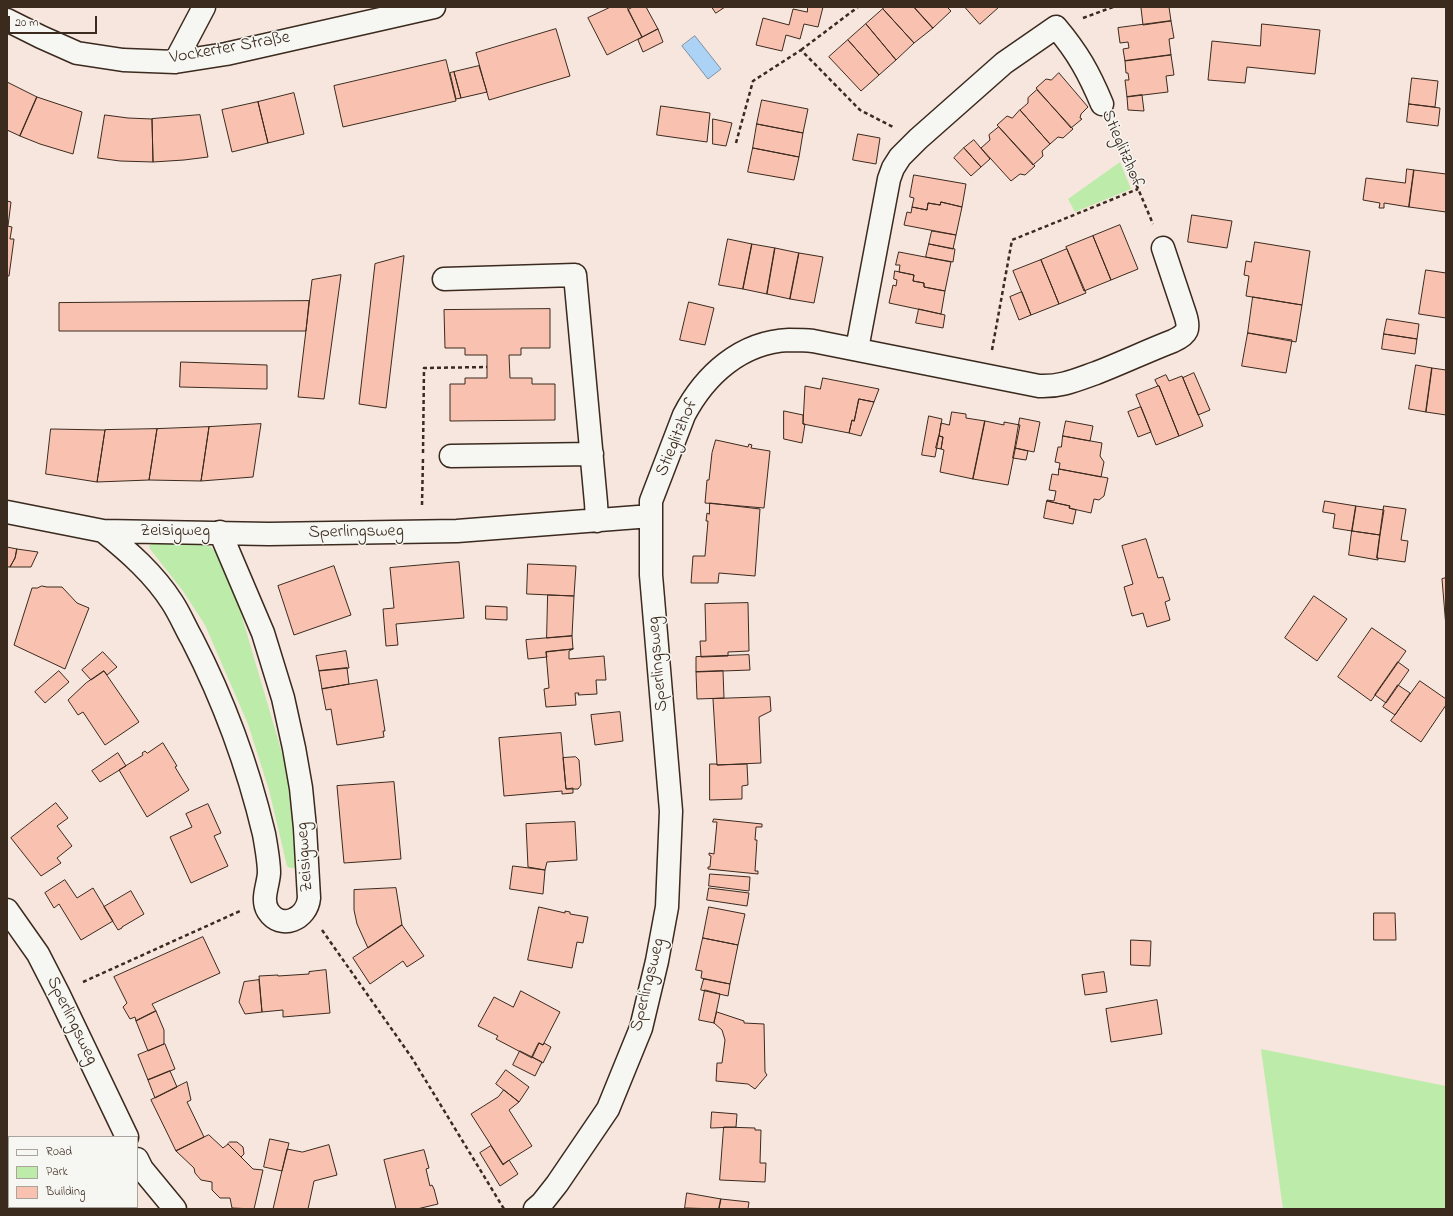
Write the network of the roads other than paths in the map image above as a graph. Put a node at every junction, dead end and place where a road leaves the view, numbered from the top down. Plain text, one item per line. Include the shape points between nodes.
1 (204, 7) edge
2 (434, 7) edge
3 (7, 20) edge
4 (175, 62) junction
5 (1102, 104) road end
6 (1163, 248) road end
7 (444, 279) dead end
8 (856, 349) junction
9 (592, 454) junction
10 (451, 456) dead end
11 (7, 512) edge
12 (651, 516) junction
13 (597, 521) junction
14 (103, 531) junction
15 (220, 532) junction
16 (7, 910) edge
17 (127, 1136) edge
18 (138, 1161) edge
19 (175, 1209) edge
20 (535, 1209) edge

1 - 4 street
2 - 4 street, Vockerter Straße via 226,54
3 - 4 street, Vockerter Straße via 77,53 123,60
5 - 8 street, Stieglitzhof via 1073,47 1056,27 1004,62 918,139 900,157 889,179
6 - 8 street, Stieglitzhof via 1188,324 1186,332 1181,337 1069,383 1053,387 1039,386
7 - 9 street via 575,275
8 - 12 street, Stieglitzhof via 813,341 787,340 742,353 713,374 700,388 684,415 651,502
9 - 10 street
9 - 13 street
11 - 14 street, Zeisigweg
12 - 13 street, Sperlingsweg
12 - 20 street, Sperlingsweg via 651,575 671,811 667,907 641,1028 608,1109 552,1190
13 - 15 street, Sperlingsweg via 457,531 276,534
14 - 15 street, Zeisigweg
14 - 15 street, Zeisigweg via 129,552 172,602 209,672 244,760 264,836 269,873 264,900 270,914 276,918 283,921 295,919 307,908 309,898 301,788 294,748 283,698 263,633
16 - 17 street, Sperlingsweg via 38,954
18 - 19 street

